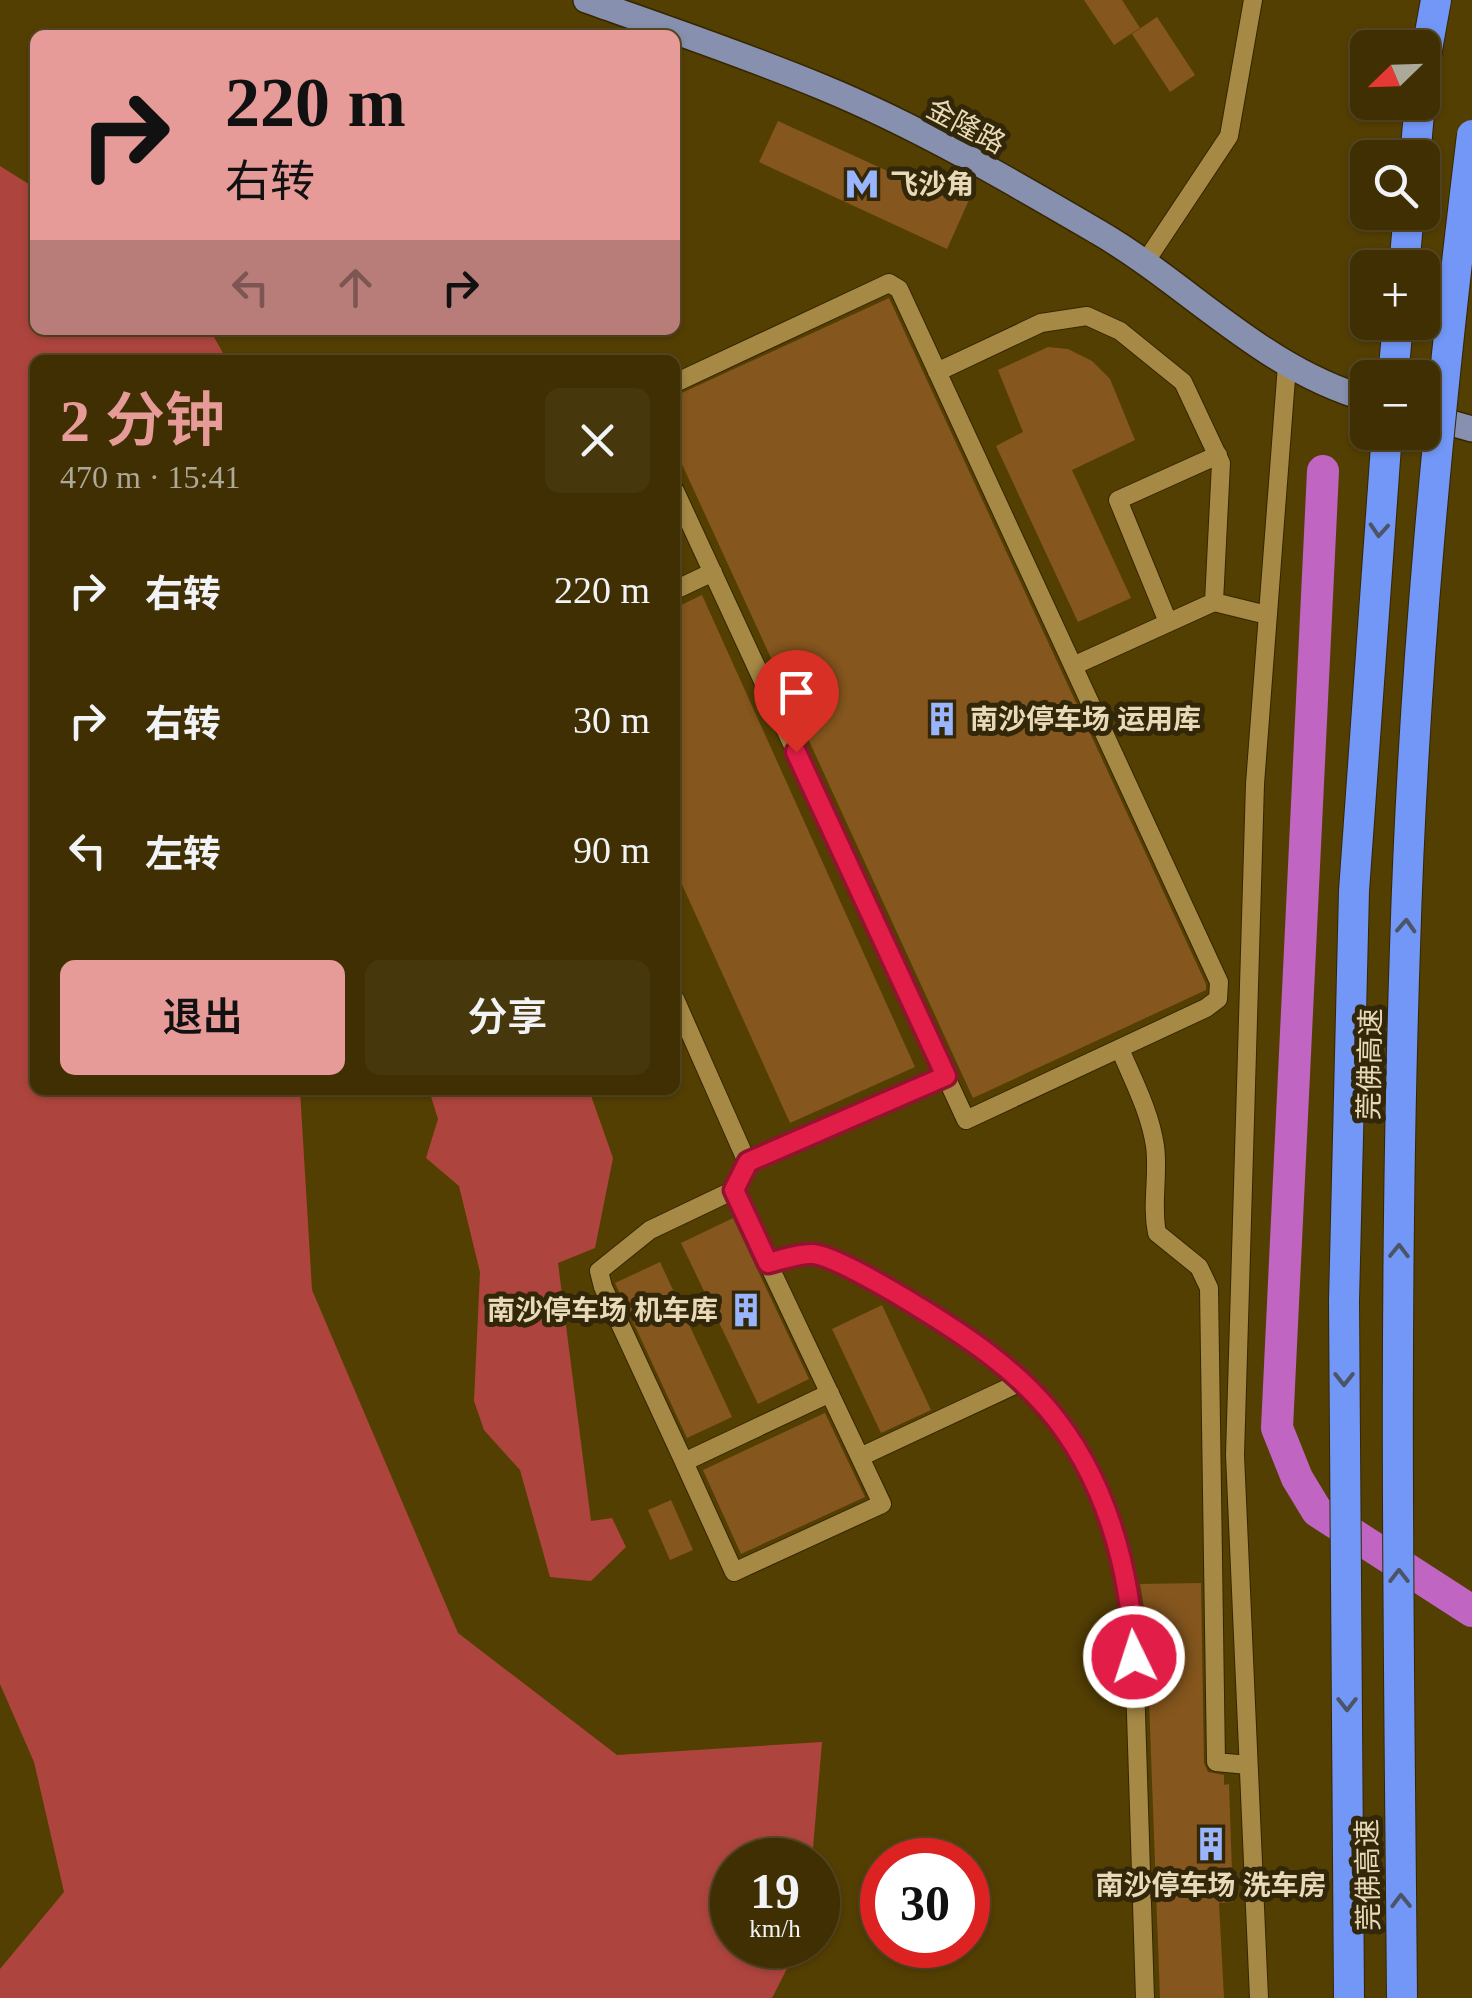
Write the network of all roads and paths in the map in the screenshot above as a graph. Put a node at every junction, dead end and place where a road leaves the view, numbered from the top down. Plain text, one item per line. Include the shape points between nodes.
1 (586, 0) edge
2 (1252, 0) edge
3 (1436, 0) edge
4 (667, 30) edge
5 (1431, 30) edge
6 (680, 35) edge
7 (1472, 135) edge
8 (1144, 264) junction
9 (1286, 366) junction
10 (938, 372) junction
11 (680, 381) edge
12 (1350, 394) edge
13 (1440, 420) edge
14 (1472, 429) edge
15 (1387, 450) edge
16 (1218, 455) junction
17 (680, 502) edge
18 (713, 572) junction
19 (680, 588) edge
20 (1214, 602) junction
21 (1268, 615) junction
22 (1168, 622) junction
23 (1073, 666) junction
24 (680, 1010) edge
25 (1120, 1049) junction
26 (946, 1076) junction
27 (748, 1162) junction
28 (734, 1190) junction
29 (768, 1263) junction
30 (1021, 1382) junction
31 (830, 1393) junction
32 (860, 1457) junction
33 (684, 1462) junction
34 (1248, 1765) junction
35 (1146, 1998) edge
36 (1258, 1998) edge
37 (1349, 1998) edge
38 (1402, 1998) edge

1 - 4 main road, 金隆路
2 - 8 street via 1229,136
3 - 5 highway
6 - 8 main road, 金隆路 via 825,88 971,161
38 -> 7 highway, 莞佛高速, bridge via 1398,1277 1404,946 1422,613
8 - 9 main road, 金隆路
9 - 12 main road, 金隆路
9 - 21 street
10 - 11 street via 899,289 889,283
10 - 16 street via 1041,324 1087,316 1120,331 1183,382
10 - 23 street
13 - 14 main road
15 -> 37 highway, 莞佛高速, bridge via 1354,891 1344,1301
16 - 20 street
16 - 22 street via 1118,500
17 - 18 street
18 - 19 street
18 - 26 street
20 - 21 street
20 - 22 street
21 - 34 street via 1254,784 1234,1455
22 - 23 street
23 - 25 street via 1218,982 1218,999 1206,1008
24 - 27 street
25 - 26 street via 966,1120
25 - 34 street via 1151,1123 1156,1233 1199,1266 1209,1288 1216,1762
26 - 27 street
27 - 28 street
28 - 29 street
28 - 33 street via 650,1230 599,1271
29 - 30 street via 813,1254 884,1286 969,1338
29 - 31 street
30 - 32 street
30 - 35 street via 1084,1464 1122,1561 1133,1619
31 - 32 street
31 - 33 street
32 - 33 street via 882,1504 734,1572
34 - 36 street

